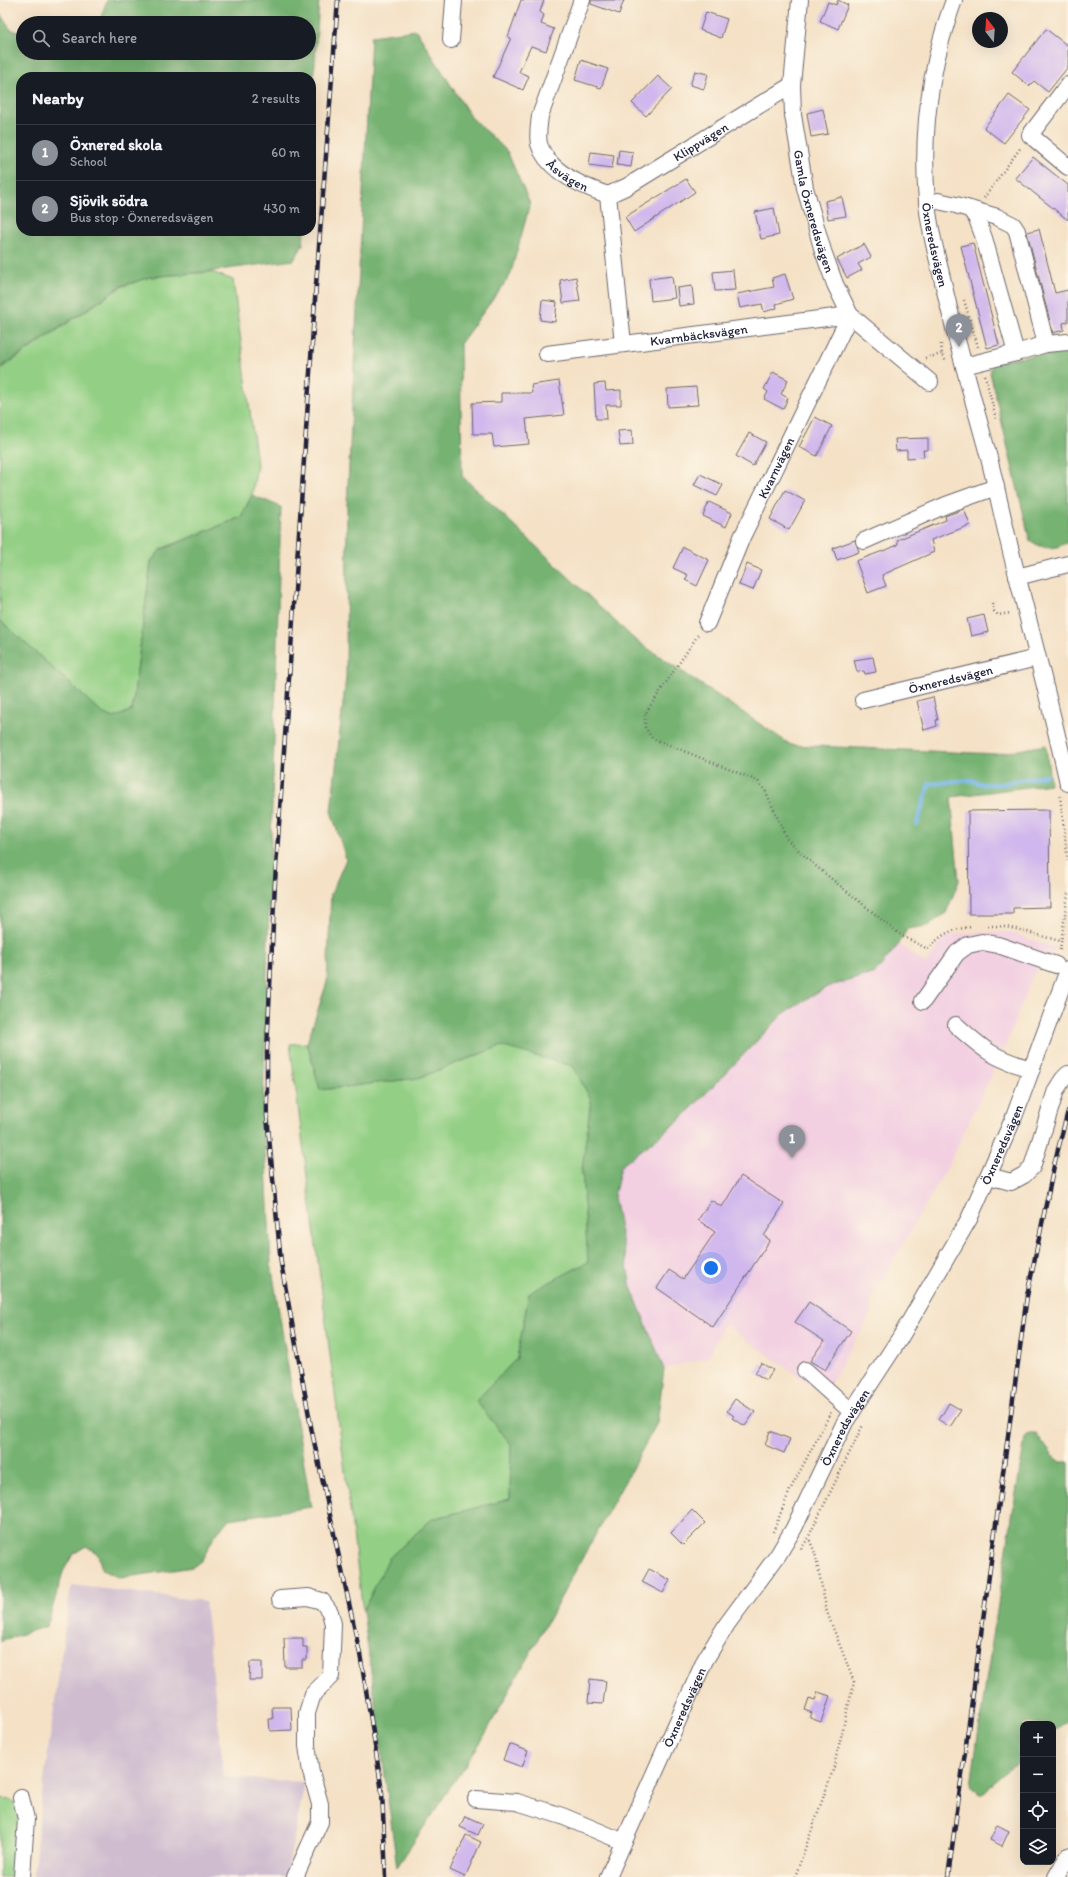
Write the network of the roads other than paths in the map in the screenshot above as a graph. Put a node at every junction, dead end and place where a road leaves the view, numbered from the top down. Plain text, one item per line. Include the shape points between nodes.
1 (454, 0) edge
2 (582, 0) edge
3 (800, 0) edge
4 (954, 0) edge
5 (451, 40) dead end
6 (792, 85) junction
7 (1068, 85) edge
8 (1068, 167) edge
9 (608, 195) junction
10 (927, 204) junction
11 (974, 210) junction
12 (850, 315) junction
13 (1068, 342) edge
14 (623, 344) junction
15 (1046, 344) junction
16 (1016, 353) junction
17 (547, 354) dead end
18 (964, 366) junction
19 (930, 382) dead end
20 (996, 487) junction
21 (864, 541) dead end
22 (1068, 564) edge
23 (1017, 577) junction
24 (707, 623) road end
25 (1037, 658) junction
26 (863, 700) dead end
27 (1068, 783) edge
28 (1062, 968) edge
29 (923, 1001) dead end
30 (956, 1025) dead end
31 (1032, 1068) junction
32 (1068, 1074) edge
33 (989, 1176) junction
34 (805, 1370) dead end
35 (846, 1407) junction
36 (280, 1599) dead end
37 (21, 1798) dead end
38 (476, 1798) dead end
39 (624, 1842) junction
40 (1068, 1856) edge
41 (22, 1877) edge
42 (295, 1877) edge
43 (608, 1877) edge
44 (1056, 1877) edge

1 - 5 street
2 - 9 street, Åsvägen via 540,116 538,136 543,152 558,169 587,188
3 - 6 street, Gamla Öxneredsvägen
4 - 10 street, Öxneredsvägen via 942,33 927,112
6 - 9 street, Klippvägen via 628,186
6 - 12 street, Gamla Öxneredsvägen via 799,158 813,221 835,284
7 - 8 street via 1030,135
9 - 14 street
10 - 11 street via 938,201
10 - 18 street, Öxneredsvägen via 932,236
11 - 15 street via 1006,221 1017,231
11 - 16 street
12 - 14 street, Kvarnbäcksvägen
12 - 19 street, Gamla Öxneredsvägen
12 - 24 street, Kvarnvägen via 742,537
13 - 15 street
14 - 17 street, Kvarnbäcksvägen
15 - 16 street
16 - 18 street
18 - 20 street, Öxneredsvägen
20 - 21 street via 946,505
20 - 23 street, Öxneredsvägen
22 - 23 street
23 - 25 street, Öxneredsvägen
25 - 26 street, Öxneredsvägen
25 - 27 street, Öxneredsvägen
28 - 29 street via 998,945 982,942 968,945 957,953
28 - 31 street, Öxneredsvägen
30 - 31 street via 981,1048 1004,1060
31 - 33 street, Öxneredsvägen
32 - 33 street via 1056,1090 1032,1167 1011,1182
33 - 35 street, Öxneredsvägen via 937,1277 883,1365
34 - 35 street
35 - 39 street, Öxneredsvägen via 835,1441 794,1528 705,1660
36 - 42 street via 308,1597 322,1601 330,1612 333,1624 330,1676 313,1694 307,1713 306,1746 320,1804 320,1822
37 - 41 street via 26,1819
38 - 39 street via 517,1802 562,1816
39 - 43 street, Öxneredsvägen
40 - 44 street

